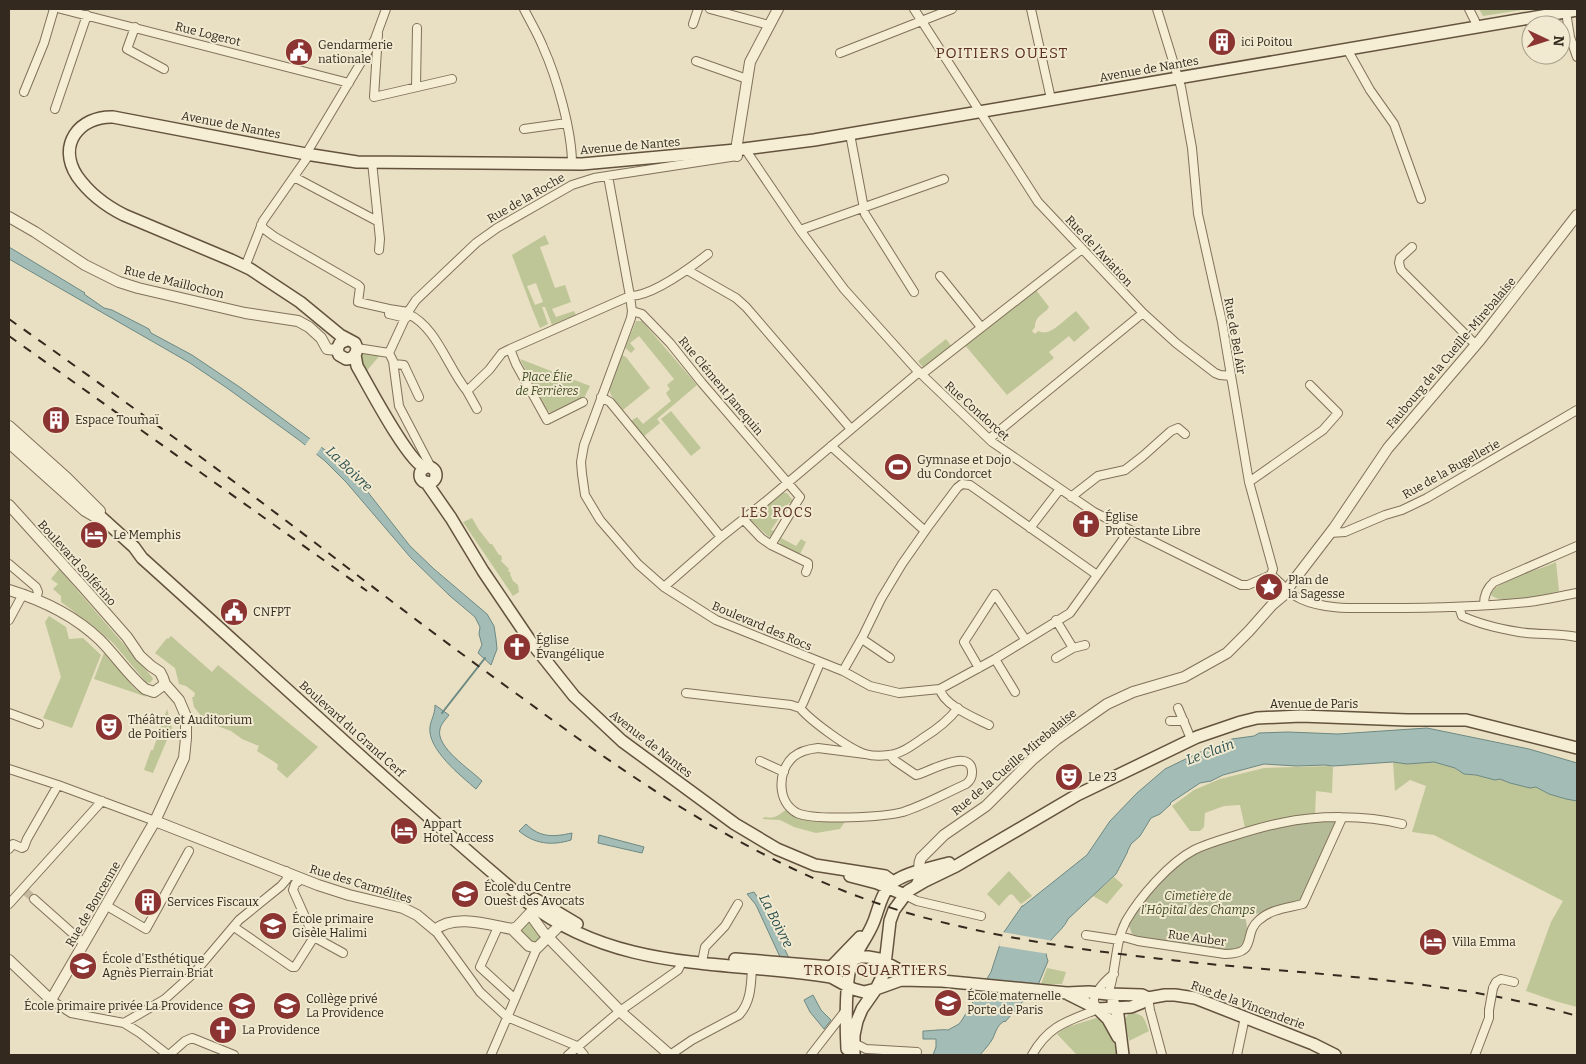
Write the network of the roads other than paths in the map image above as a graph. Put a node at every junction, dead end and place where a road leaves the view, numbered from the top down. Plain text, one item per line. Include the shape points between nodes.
1 (54, 9) edge
2 (61, 9) edge
3 (386, 9) edge
4 (524, 9) edge
5 (698, 9) edge
6 (710, 9) edge
7 (778, 9) edge
8 (914, 9) edge
9 (952, 9) edge
10 (1031, 9) edge
11 (1157, 9) edge
12 (1469, 9) edge
13 (1572, 11) edge
14 (734, 12) edge
15 (86, 14) junction
16 (922, 22) junction
17 (693, 24) dead end
18 (769, 25) junction
19 (135, 27) junction
20 (417, 28) dead end
21 (1476, 28) junction
22 (378, 31) junction
23 (1348, 49) junction
24 (840, 53) dead end
25 (1577, 57) edge
26 (696, 61) dead end
27 (164, 69) dead end
28 (1177, 78) junction
29 (452, 79) dead end
30 (747, 79) junction
31 (349, 84) junction
32 (416, 87) junction
33 (24, 92) dead end
34 (1050, 99) junction
35 (55, 109) dead end
36 (980, 111) junction
37 (567, 124) junction
38 (524, 129) dead end
39 (850, 134) junction
40 (742, 152) junction
41 (308, 154) junction
42 (372, 162) junction
43 (572, 164) junction
44 (608, 176) junction
45 (294, 177) junction
46 (944, 179) dead end
47 (1421, 199) dead end
48 (863, 208) junction
49 (1577, 215) edge
50 (9, 217) edge
51 (377, 221) junction
52 (261, 225) junction
53 (800, 230) junction
54 (1412, 247) dead end
55 (1082, 249) junction
56 (379, 250) dead end
57 (708, 254) dead end
58 (246, 267) junction
59 (687, 270) junction
60 (940, 276) dead end
61 (914, 292) dead end
62 (630, 296) junction
63 (632, 311) junction
64 (1143, 313) junction
65 (407, 315) junction
66 (981, 327) junction
67 (1476, 345) junction
68 (510, 349) junction
69 (346, 351) junction
70 (390, 353) junction
71 (394, 364) junction
72 (920, 373) junction
73 (1231, 376) junction
74 (1310, 384) dead end
75 (466, 391) junction
76 (419, 397) dead end
77 (601, 397) junction
78 (583, 402) dead end
79 (477, 409) dead end
80 (1577, 410) edge
81 (9, 426) edge
82 (851, 428) junction
83 (9, 434) edge
84 (1185, 434) dead end
85 (989, 439) junction
86 (9, 443) edge
87 (831, 446) junction
88 (428, 474) junction
89 (788, 482) junction
90 (1249, 482) junction
91 (1060, 489) junction
92 (1071, 497) junction
93 (9, 505) edge
94 (744, 520) junction
95 (109, 524) junction
96 (1030, 528) junction
97 (925, 531) junction
98 (1130, 531) junction
99 (1330, 533) junction
100 (721, 537) junction
101 (771, 545) junction
102 (1577, 546) edge
103 (9, 564) edge
104 (806, 572) dead end
105 (1272, 572) junction
106 (1097, 575) junction
107 (664, 587) junction
108 (9, 590) edge
109 (1288, 590) junction
110 (1577, 593) edge
111 (23, 594) junction
112 (36, 599) junction
113 (1484, 604) junction
114 (1459, 607) junction
115 (9, 620) edge
116 (1056, 620) junction
117 (1577, 637) edge
118 (862, 639) junction
119 (1024, 640) junction
120 (1085, 645) dead end
121 (1073, 648) junction
122 (890, 658) dead end
123 (1056, 658) dead end
124 (995, 659) junction
125 (820, 663) junction
126 (979, 668) junction
127 (843, 671) junction
128 (165, 684) junction
129 (1014, 686) dead end
130 (940, 689) junction
131 (686, 693) dead end
132 (800, 708) junction
133 (958, 708) junction
134 (1178, 708) dead end
135 (9, 714) edge
136 (1170, 721) dead end
137 (1184, 721) junction
138 (39, 724) dead end
139 (989, 725) dead end
140 (1191, 739) junction
141 (1577, 748) edge
142 (865, 754) junction
143 (890, 756) junction
144 (760, 761) dead end
145 (11, 770) edge
146 (784, 772) junction
147 (9, 780) edge
148 (58, 784) junction
149 (102, 801) junction
150 (1342, 818) junction
151 (155, 821) junction
152 (1402, 824) dead end
153 (9, 850) edge
154 (189, 851) dead end
155 (962, 862) junction
156 (825, 867) junction
157 (286, 872) junction
158 (920, 872) junction
159 (302, 879) junction
160 (916, 886) junction
161 (892, 891) junction
162 (34, 898) tunnel mouth
163 (9, 904) edge
164 (738, 904) dead end
165 (106, 906) junction
166 (535, 908) junction
167 (981, 916) dead end
168 (561, 920) junction
169 (874, 923) junction
170 (234, 926) junction
171 (498, 927) junction
172 (512, 929) junction
173 (435, 930) junction
174 (1086, 935) dead end
175 (314, 937) junction
176 (548, 937) junction
177 (1119, 938) junction
178 (79, 939) dead end
179 (537, 948) junction
180 (343, 953) dead end
181 (703, 957) junction
182 (854, 959) junction
183 (9, 960) edge
184 (682, 962) junction
185 (885, 962) junction
186 (832, 966) junction
187 (752, 968) junction
188 (1114, 974) junction
189 (942, 981) junction
190 (1514, 982) dead end
191 (848, 986) junction
192 (876, 989) junction
193 (1067, 993) junction
194 (1103, 994) junction
195 (515, 999) junction
196 (51, 1000) junction
197 (1149, 1004) junction
198 (847, 1006) junction
199 (1116, 1008) junction
200 (1098, 1009) junction
201 (620, 1011) junction
202 (507, 1017) junction
203 (1245, 1017) junction
204 (124, 1023) junction
205 (577, 1046) junction
206 (854, 1049) edge
207 (1122, 1050) edge
208 (918, 1052) dead end
209 (168, 1055) edge
210 (234, 1055) edge
211 (491, 1055) edge
212 (568, 1055) edge
213 (584, 1055) edge
214 (670, 1055) edge
215 (811, 1055) edge
216 (848, 1055) edge
217 (1032, 1055) edge
218 (1162, 1055) edge
219 (1237, 1055) edge
220 (1334, 1055) edge
221 (1475, 1055) edge

1 - 33 street
2 - 15 street, Rue Logerot
3 - 22 street
4 - 37 street via 543,47
5 - 17 street
6 - 14 street
7 - 18 street
8 - 16 street, Rue de l'Aviation
9 - 16 street
10 - 34 street
11 - 28 street, Rue de Bel Air
12 - 21 street
13 - 21 main road, Avenue de Nantes
13 - 25 street via 1570,37
14 - 18 street
15 - 19 street, Rue Logerot
15 - 35 street
16 - 24 street
16 - 36 street, Rue de l'Aviation
18 - 30 street via 750,62
19 - 27 street via 127,49
19 - 31 street, Rue Logerot
20 - 32 street
21 - 23 main road, Avenue de Nantes
22 - 31 street
22 - 32 street via 374,97
23 - 28 main road, Avenue de Nantes
23 - 47 street via 1370,90 1394,124
26 - 30 street
28 - 34 main road, Avenue de Nantes
28 - 73 street, Rue de Bel Air via 1192,148 1198,214
29 - 32 street
30 - 40 street
31 - 41 street
34 - 36 main road, Avenue de Nantes
36 - 39 main road, Avenue de Nantes
36 - 55 street, Rue de l'Aviation via 1038,202
37 - 38 street
37 - 43 street
39 - 40 main road, Avenue de Nantes
39 - 48 street
40 - 43 main road, Avenue de Nantes
40 - 44 street, Rue de la Roche
40 - 53 street, Rue Condorcet
41 - 42 main road, Avenue de Nantes
41 - 45 street
41 - 58 main road, Avenue de Nantes via 113,117 89,122 76,132 70,146 71,164 83,184 98,199 124,215
42 - 43 main road, Avenue de Nantes
42 - 51 street
44 - 62 street, Boulevard des Rocs
44 - 65 street, Rue de la Roche via 572,185 491,232 421,294
45 - 51 street
45 - 52 street
46 - 48 street
48 - 53 street
48 - 61 street
49 - 67 street, Faubourg de la Cueille-Mirebalaise
50 - 69 street, Rue de Maillochon via 119,282 244,312 298,321 316,333 327,349
51 - 56 street
52 - 58 street
52 - 65 street via 358,285 358,302 389,309 388,314
53 - 72 street, Rue Condorcet via 844,288
54 - 67 street via 1400,258 1401,270
55 - 64 street, Rue de l'Aviation
55 - 66 street
57 - 59 street
58 - 69 main road, Avenue de Nantes via 300,302 325,323
59 - 62 street via 639,296
59 - 82 street via 746,307
60 - 66 street
62 - 63 street, Boulevard des Rocs
62 - 68 street
63 - 77 street, Boulevard des Rocs
63 - 89 street, Rue Clément Janequin via 642,314 670,343
64 - 73 street, Rue de l'Aviation via 1215,373
64 - 85 street
65 - 70 street, Rue de la Roche
65 - 75 street via 433,337
66 - 72 street
67 - 99 street, Faubourg de la Cueille-Mirebalaise via 1388,448
68 - 75 street via 502,353
68 - 78 street via 547,420
69 - 70 street
69 - 88 main road, Avenue de Nantes via 372,402
70 - 71 street
71 - 76 street via 404,365
71 - 88 street via 399,406
72 - 82 street
72 - 85 street, Rue Condorcet
73 - 90 street, Rue de Bel Air
74 - 90 street via 1338,413 1323,430
75 - 79 street
77 - 100 street via 610,402
77 - 107 street, Boulevard des Rocs via 582,453 585,494 613,536
80 - 99 street, Rue de la Bugellerie via 1402,510 1346,532
81 - 95 street, Boulevard du Grand Cerf via 98,507
82 - 87 street
83 - 95 main road, Boulevard du Grand Cerf
84 - 92 street via 1178,428 1171,431 1125,470 1098,476
85 - 91 street, Rue Condorcet
86 - 95 street, Boulevard du Grand Cerf via 84,511
87 - 89 street
87 - 97 street
88 - 156 main road, Avenue de Nantes via 483,571 531,642 574,696 607,728 735,824 785,852
89 - 94 street
89 - 101 street, Rue Clément Janequin via 800,497
90 - 105 street, Rue de Bel Air
91 - 92 street, Rue Condorcet
91 - 96 street
92 - 98 street, Rue Condorcet
93 - 128 street, Boulevard Solférino via 127,637 161,666 166,676
94 - 100 street
94 - 101 street
95 - 166 main road, Boulevard du Grand Cerf via 134,546 146,551
96 - 97 street via 965,484 958,488
96 - 106 street
97 - 118 street via 881,599
98 - 105 street, Rue Condorcet via 1244,586
98 - 106 street, Boulevard des Rocs
99 - 109 street, Rue de la Cueille Mirebalaise
100 - 107 street
101 - 104 street via 808,564
102 - 113 street via 1494,582 1488,588
103 - 112 street via 36,587
105 - 109 street
106 - 116 street, Boulevard des Rocs via 1070,613
107 - 125 street, Boulevard des Rocs via 716,620
108 - 111 street
109 - 114 street via 1318,605
109 - 158 street, Rue de la Cueille Mirebalaise via 1227,652 1184,677 1132,692 1107,704 1056,739 986,806 939,839 920,859
110 - 113 street via 1527,602
111 - 112 street
111 - 115 street
112 - 128 street via 75,620 100,640 145,690 154,692
113 - 114 street
114 - 117 street via 1462,616 1520,632
116 - 119 street, Boulevard des Rocs
116 - 121 street
118 - 122 street
118 - 127 street
119 - 124 street, Boulevard des Rocs
119 - 126 street via 995,594 964,642
120 - 121 street
121 - 123 street
124 - 126 street, Boulevard des Rocs
124 - 129 street
125 - 127 street, Boulevard des Rocs
125 - 132 street
126 - 130 street, Boulevard des Rocs
127 - 130 street, Boulevard des Rocs via 870,686 900,693
128 - 151 street, Boulevard Solférino via 182,707 186,738 184,758
130 - 133 street via 941,694
131 - 132 street
132 - 142 street via 835,737
133 - 139 street
133 - 143 street via 950,719 931,733
134 - 137 street
135 - 138 street
136 - 137 street
137 - 140 street
140 - 141 main road, Avenue de Paris via 1256,718 1301,716 1466,720
140 - 155 main road, Avenue de Paris via 1084,792
142 - 143 street
142 - 146 street via 811,749 794,756
143 - 146 street via 916,775 947,763 961,762 969,765 972,775 966,784 902,812 820,817 805,816 786,803 781,788
144 - 146 street
145 - 147 street
145 - 148 street
148 - 149 street
148 - 153 street via 24,847 13,844
149 - 151 street
149 - 163 street via 25,891
150 - 152 street
150 - 177 street via 1279,823 1193,850 1164,872 1130,914
150 - 177 street, Rue Auber via 1302,904 1269,912 1258,921 1242,952 1225,954
151 - 157 street, Rue des Carmélites
151 - 165 street, Rue de Boncenne
154 - 165 street via 146,928
155 - 158 main road, Avenue de Paris via 951,862
155 - 160 main road, Avenue de Paris
156 - 161 main road, Avenue de Nantes
156 - 161 main road, Avenue de Nantes via 885,876
157 - 159 street, Rue des Carmélites
157 - 170 street via 287,879 281,886
158 - 160 street
158 - 161 main road, Avenue de Paris via 907,875
159 - 173 street, Rue des Carmélites via 349,895 404,908 417,914
159 - 175 street via 293,890
160 - 161 main road, Avenue de Paris
161 - 167 street via 917,901
161 - 169 main road
161 - 185 main road via 894,910 888,926
162 - 178 street
164 - 181 street via 726,926 705,947
165 - 196 street, Rue de Boncenne
166 - 168 main road, Boulevard du Grand Cerf
166 - 172 street
166 - 176 street via 543,932
168 - 176 street
168 - 181 main road via 648,950
168 - 184 main road via 592,938 625,950
169 - 182 main road
169 - 186 main road
170 - 175 street via 292,967
170 - 204 street via 195,972 164,999
171 - 172 street
171 - 173 street via 466,921 448,923
171 - 195 street via 480,967
172 - 179 street via 529,946
173 - 202 street, Rue des Carmélites via 480,992
174 - 177 street, Rue Auber
175 - 180 street
176 - 179 street
176 - 201 street
177 - 188 street
179 - 195 street
181 - 186 main road
182 - 185 main road via 872,958
182 - 186 main road
182 - 191 main road
183 - 196 street
184 - 187 main road
184 - 201 street via 678,970
185 - 189 main road via 903,972
185 - 192 main road via 884,973
187 - 191 main road via 831,977
187 - 214 street via 749,999 739,1015
188 - 194 street
188 - 194 street via 1108,978
189 - 192 main road via 901,980
189 - 193 main road
190 - 221 street, bridge via 1501,978 1496,982 1489,1018
191 - 192 main road via 864,992
191 - 198 main road
192 - 206 main road via 861,1012
193 - 194 main road, Rue de la Vincenderie
193 - 200 main road
194 - 197 main road, Rue de la Vincenderie via 1142,995
194 - 199 main road
194 - 200 street via 1094,1000
195 - 202 street
196 - 204 street via 71,1013
197 - 199 main road, Rue de la Vincenderie
197 - 203 main road, Rue de la Vincenderie via 1175,995 1195,998
197 - 218 street
198 - 215 street via 845,1013
198 - 216 main road
199 - 200 main road, Rue de la Vincenderie
199 - 207 main road
200 - 207 main road via 1108,1019
200 - 217 street via 1055,1027
201 - 205 street
201 - 214 street
202 - 205 street, Rue des Carmélites
202 - 211 street
203 - 219 street
203 - 220 main road, Rue de la Vincenderie
204 - 209 street
205 - 212 street
205 - 213 street
206 - 208 street
209 - 210 street via 192,1038

